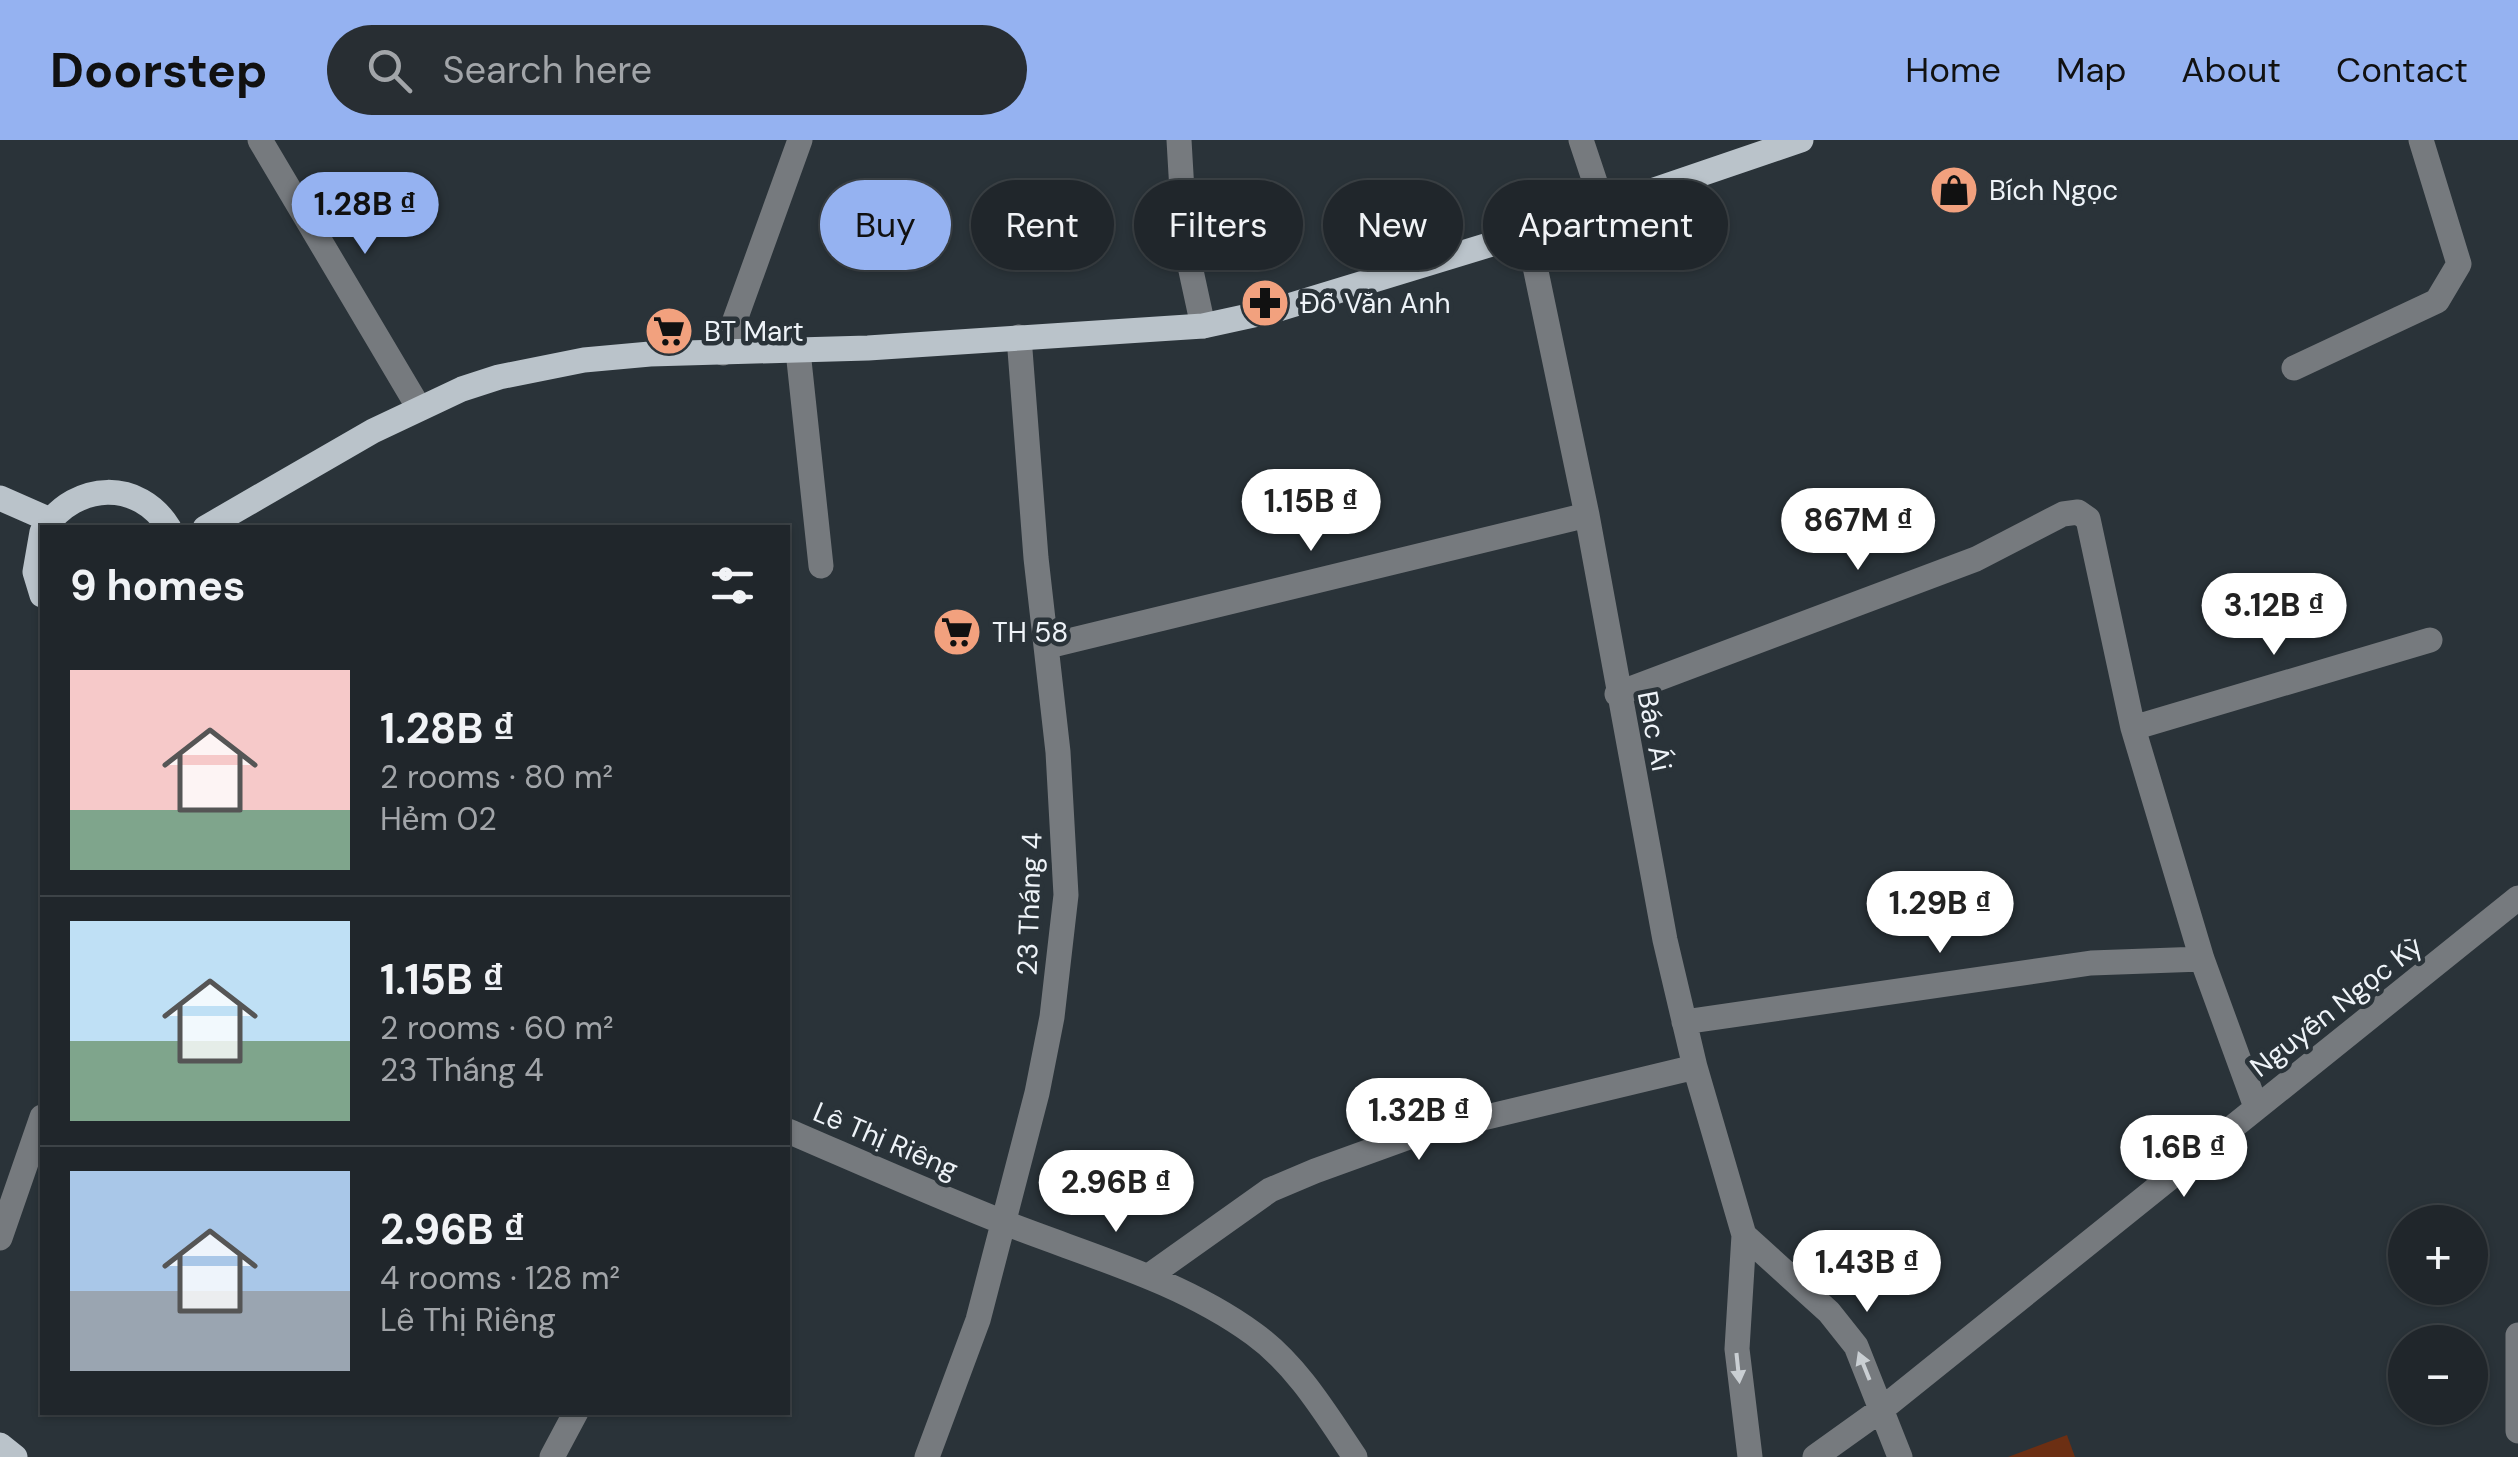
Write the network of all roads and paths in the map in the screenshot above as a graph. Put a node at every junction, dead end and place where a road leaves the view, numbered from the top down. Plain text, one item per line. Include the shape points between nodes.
1 (260, 140) edge
2 (800, 140) edge
3 (1180, 140) edge
4 (1581, 140) edge
5 (1800, 140) edge
6 (2421, 140) edge
7 (1594, 180) edge
8 (1686, 180) edge
9 (1483, 247) edge
10 (1536, 270) edge
11 (1203, 326) junction
12 (1019, 337) junction
13 (798, 351) junction
14 (722, 354) junction
15 (2294, 368) dead end
16 (419, 408) junction
17 (0, 498) edge
18 (1587, 515) junction
19 (44, 525) edge
20 (47, 525) edge
21 (167, 525) edge
22 (210, 525) edge
23 (40, 551) edge
24 (821, 566) dead end
25 (40, 588) edge
26 (2430, 640) dead end
27 (1048, 646) junction
28 (1617, 694) junction
29 (2132, 728) junction
30 (2518, 898) edge
31 (2202, 959) junction
32 (1684, 1022) junction
33 (1695, 1067) junction
34 (2256, 1107) junction
35 (40, 1123) edge
36 (790, 1132) edge
37 (1004, 1222) junction
38 (1744, 1236) junction
39 (0, 1238) edge
40 (1149, 1276) junction
41 (2518, 1335) edge
42 (1882, 1409) junction
43 (574, 1415) edge
44 (2518, 1431) edge
45 (0, 1445) edge
46 (16, 1457) edge
47 (552, 1457) edge
48 (927, 1457) edge
49 (1355, 1457) edge
50 (1750, 1457) edge
51 (1814, 1457) edge
52 (1900, 1457) edge

1 - 16 street
2 - 14 street
3 - 11 street via 1185,243
4 - 7 street
5 - 8 main road
6 - 15 street via 2460,264 2452,283 2438,301
9 - 11 main road
10 - 18 street, Bác Ái
11 - 12 main road
12 - 13 main road
12 - 27 street, 23 Tháng 4
13 - 14 main road
13 - 24 street
14 - 16 main road via 650,354 539,367
16 - 22 main road
17 - 19 main road
18 - 27 street
18 - 28 street, Bác Ái
20 - 21 main road via 73,499 115,491 154,508
23 - 25 main road via 35,572
26 - 29 street
27 - 37 street, 23 Tháng 4 via 1066,896 1052,1017
28 - 29 street via 1976,558 2078,512 2088,519
28 - 32 street, Bác Ái
29 - 31 street
30 - 34 street, Nguyễn Ngọc Kỳ
31 - 32 street via 2091,963
31 - 34 street
32 - 33 street, Bác Ái
33 - 38 street, Bác Ái
33 - 40 street via 1420,1134 1315,1171 1270,1190
34 - 42 street, Nguyễn Ngọc Kỳ
35 - 39 street
36 - 37 street, Lê Thị Riêng
37 - 40 street, Lê Thị Riêng
37 - 48 street, 23 Tháng 4 via 978,1320
42 -> 38 street via 1856,1346
38 -> 50 street, Bác Ái via 1736,1350
40 - 49 street, Lê Thị Riêng via 1256,1335 1316,1399
41 - 44 street
42 - 51 street, Nguyễn Ngọc Kỳ
42 - 52 street
43 - 47 street
45 - 46 main road

